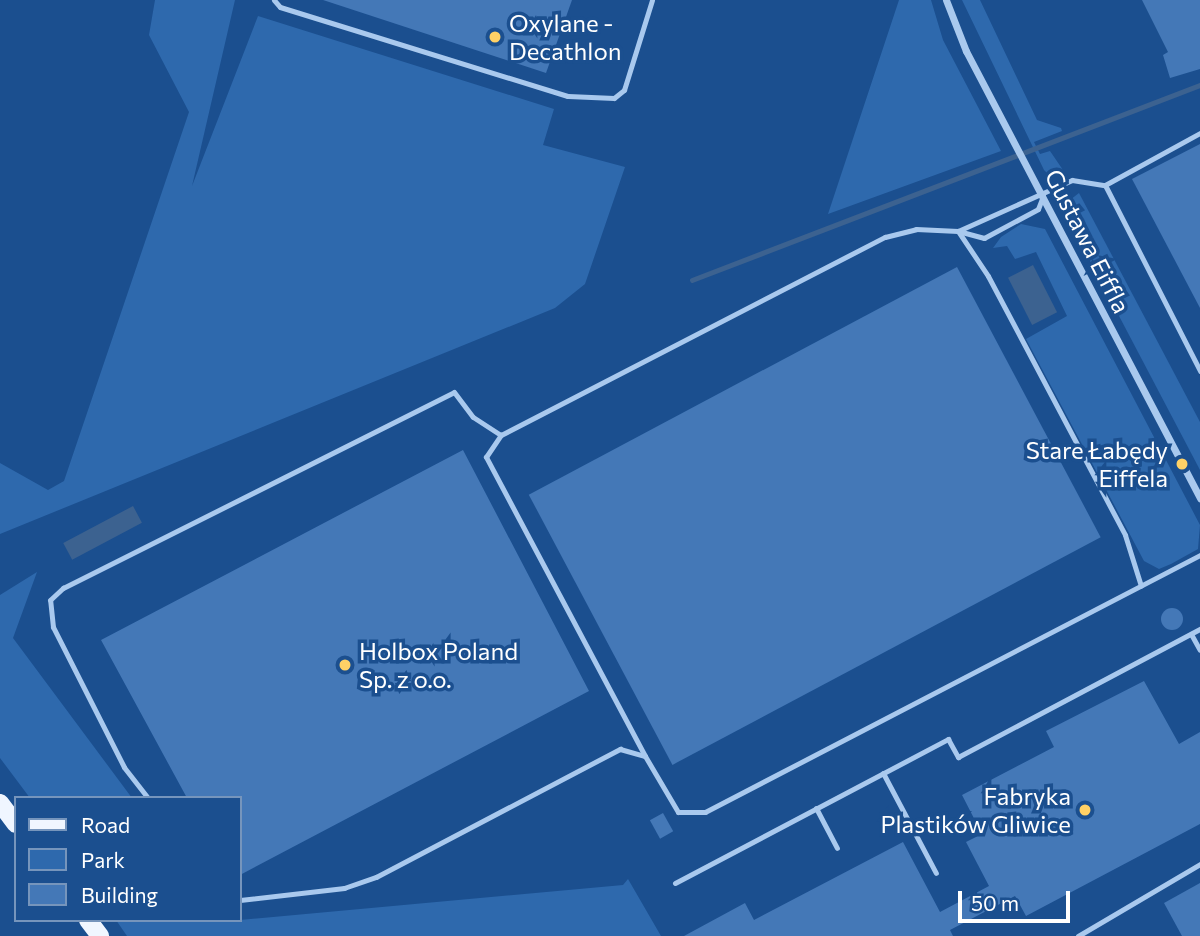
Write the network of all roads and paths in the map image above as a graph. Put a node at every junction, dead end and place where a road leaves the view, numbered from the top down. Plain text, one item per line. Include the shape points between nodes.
1 (274, 0) edge
2 (652, 0) edge
3 (946, 0) edge
4 (1200, 133) edge
5 (1105, 185) junction
6 (1042, 196) junction
7 (958, 231) junction
8 (1200, 371) edge
9 (501, 435) junction
10 (1200, 498) edge
11 (1200, 555) edge
12 (1141, 586) junction
13 (1200, 629) edge
14 (1191, 634) junction
15 (1200, 650) edge
16 (645, 757) junction
17 (883, 774) junction
18 (146, 796) edge
19 (0, 803) edge
20 (816, 808) junction
21 (14, 821) edge
22 (837, 848) dead end
23 (1200, 864) edge
24 (936, 873) dead end
25 (674, 883) dead end
26 (242, 900) edge
27 (1078, 936) edge

1 - 2 lane via 280,7 568,96 614,98 624,90
3 - 6 street, Gustawa Eiffla via 966,51
4 - 5 lane
5 - 6 lane via 1072,180
5 - 8 lane
6 - 7 lane via 1031,195
6 - 7 lane via 1038,209 984,237
6 - 10 street, Gustawa Eiffla
7 - 9 lane via 916,229 885,237
7 - 12 lane via 988,276 1125,535
9 - 16 lane via 486,457
9 - 18 lane via 473,417 454,392 63,588 50,600 53,626 124,767
11 - 12 lane
12 - 16 lane via 705,812 678,812
13 - 14 lane
14 - 15 lane
14 - 17 lane via 958,757 948,739
16 - 26 lane via 620,749 376,877 345,888
17 - 20 lane
17 - 24 lane
19 - 21 main road
20 - 22 lane
20 - 25 lane
23 - 27 lane

